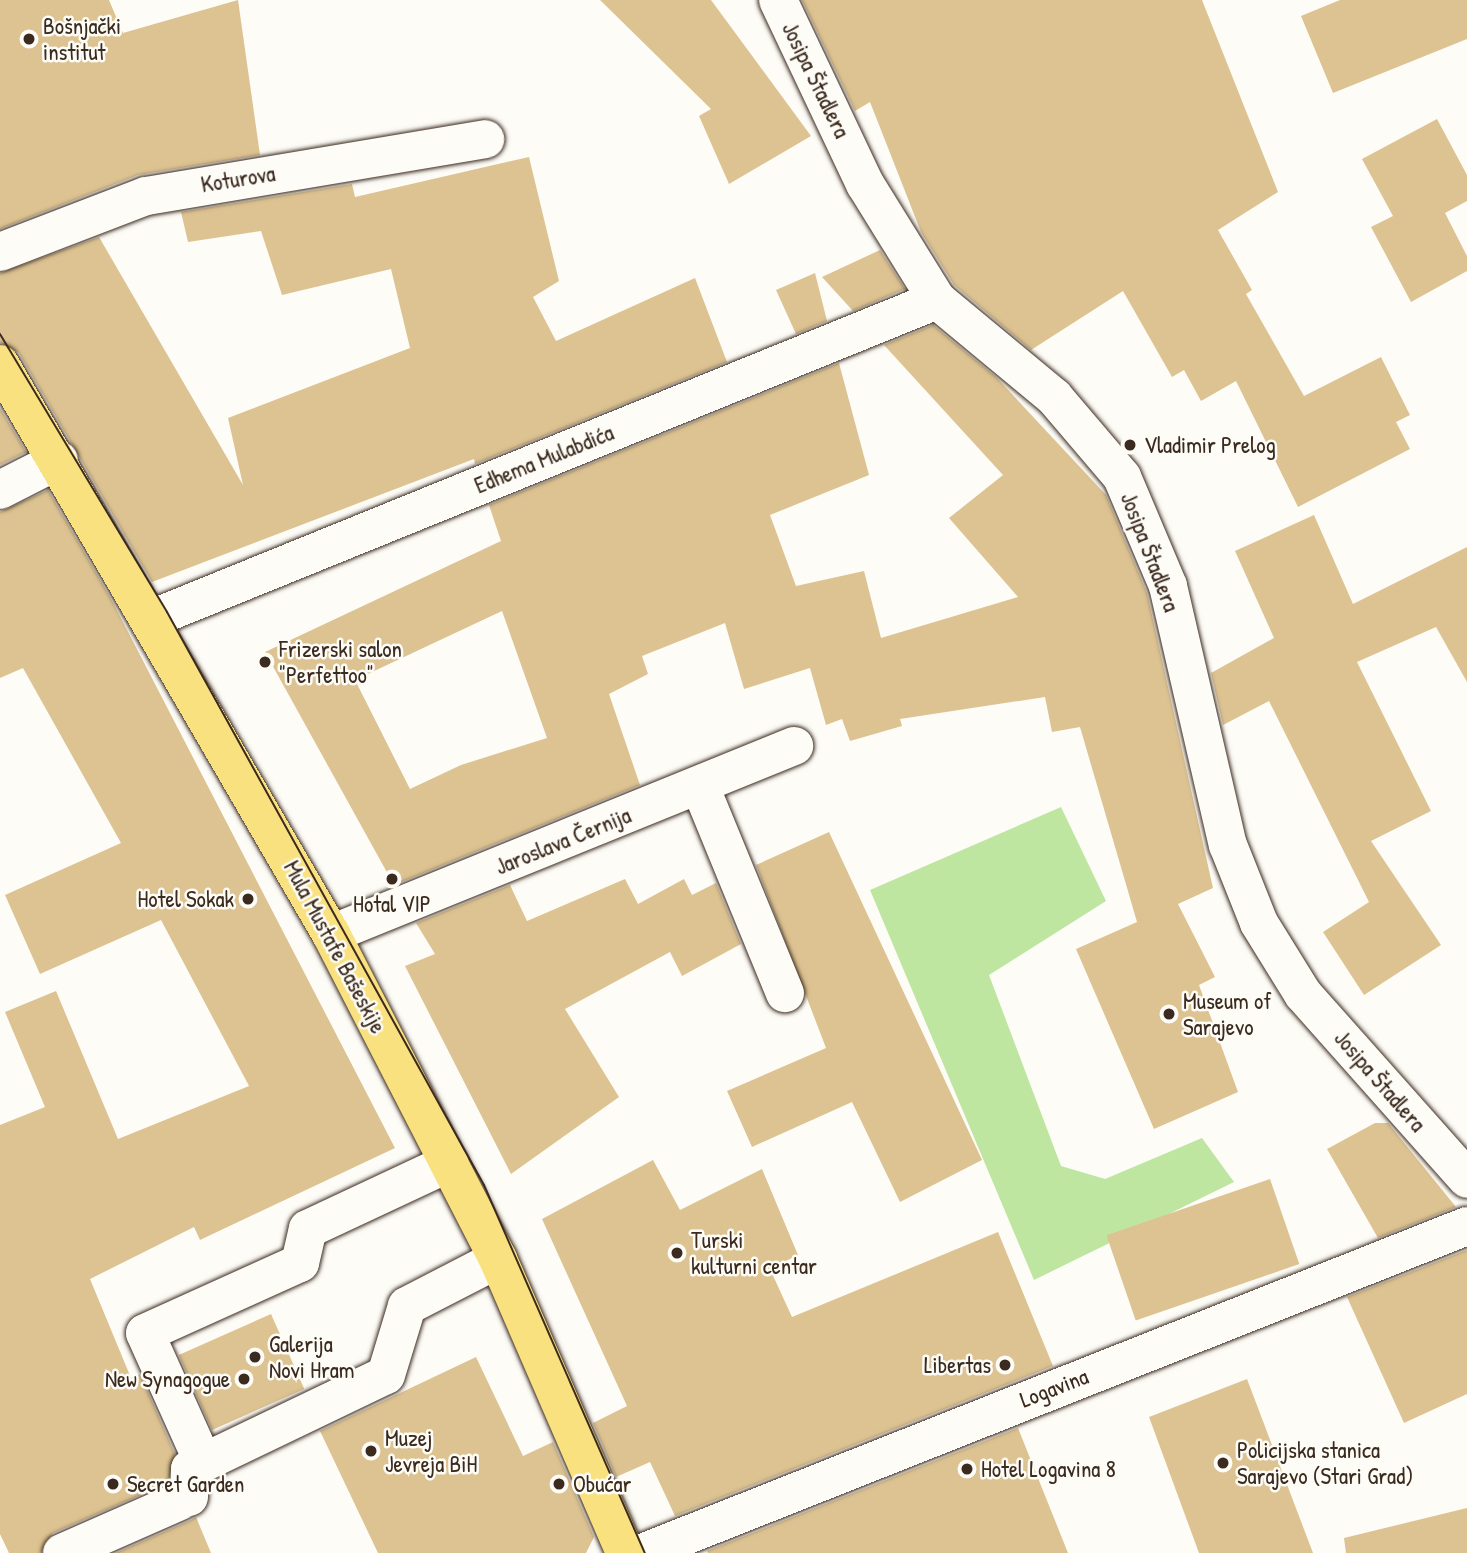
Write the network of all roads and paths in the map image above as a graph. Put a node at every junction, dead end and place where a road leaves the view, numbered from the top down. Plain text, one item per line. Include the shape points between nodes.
1 (778, 0) edge
2 (485, 139) dead end
3 (0, 252) edge
4 (937, 300) junction
5 (0, 364) edge
6 (60, 460) junction
7 (0, 490) edge
8 (151, 619) junction
9 (794, 746) dead end
10 (700, 786) junction
11 (331, 934) junction
12 (785, 993) dead end
13 (449, 1163) junction
14 (1467, 1179) edge
15 (1467, 1226) edge
16 (498, 1259) junction
17 (203, 1462) junction
18 (61, 1553) edge
19 (625, 1553) edge
20 (642, 1553) edge

1 - 4 street, Josipa Štadlera via 865,184
2 - 3 street, Koturova via 146,196
4 - 8 street, Edhema Mulabdića
4 - 14 street, Josipa Štadlera via 1054,397 1122,477 1167,586 1228,845 1259,923 1303,994
5 - 6 main road, Mula Mustafe Bašeskije
6 - 7 street
6 - 8 main road, Mula Mustafe Bašeskije
8 - 11 main road, Mula Mustafe Bašeskije
9 - 10 street, Jaroslava Černija
10 - 11 street, Jaroslava Černija
10 - 12 street
11 - 13 main road, Mula Mustafe Bašeskije
13 - 16 main road, Mula Mustafe Bašeskije
13 - 17 street via 308,1229 300,1263 145,1333
15 - 20 street, Logavina
16 - 17 street via 407,1306 386,1375
16 - 19 main road, Mula Mustafe Bašeskije
17 - 18 street via 190,1469 184,1499

